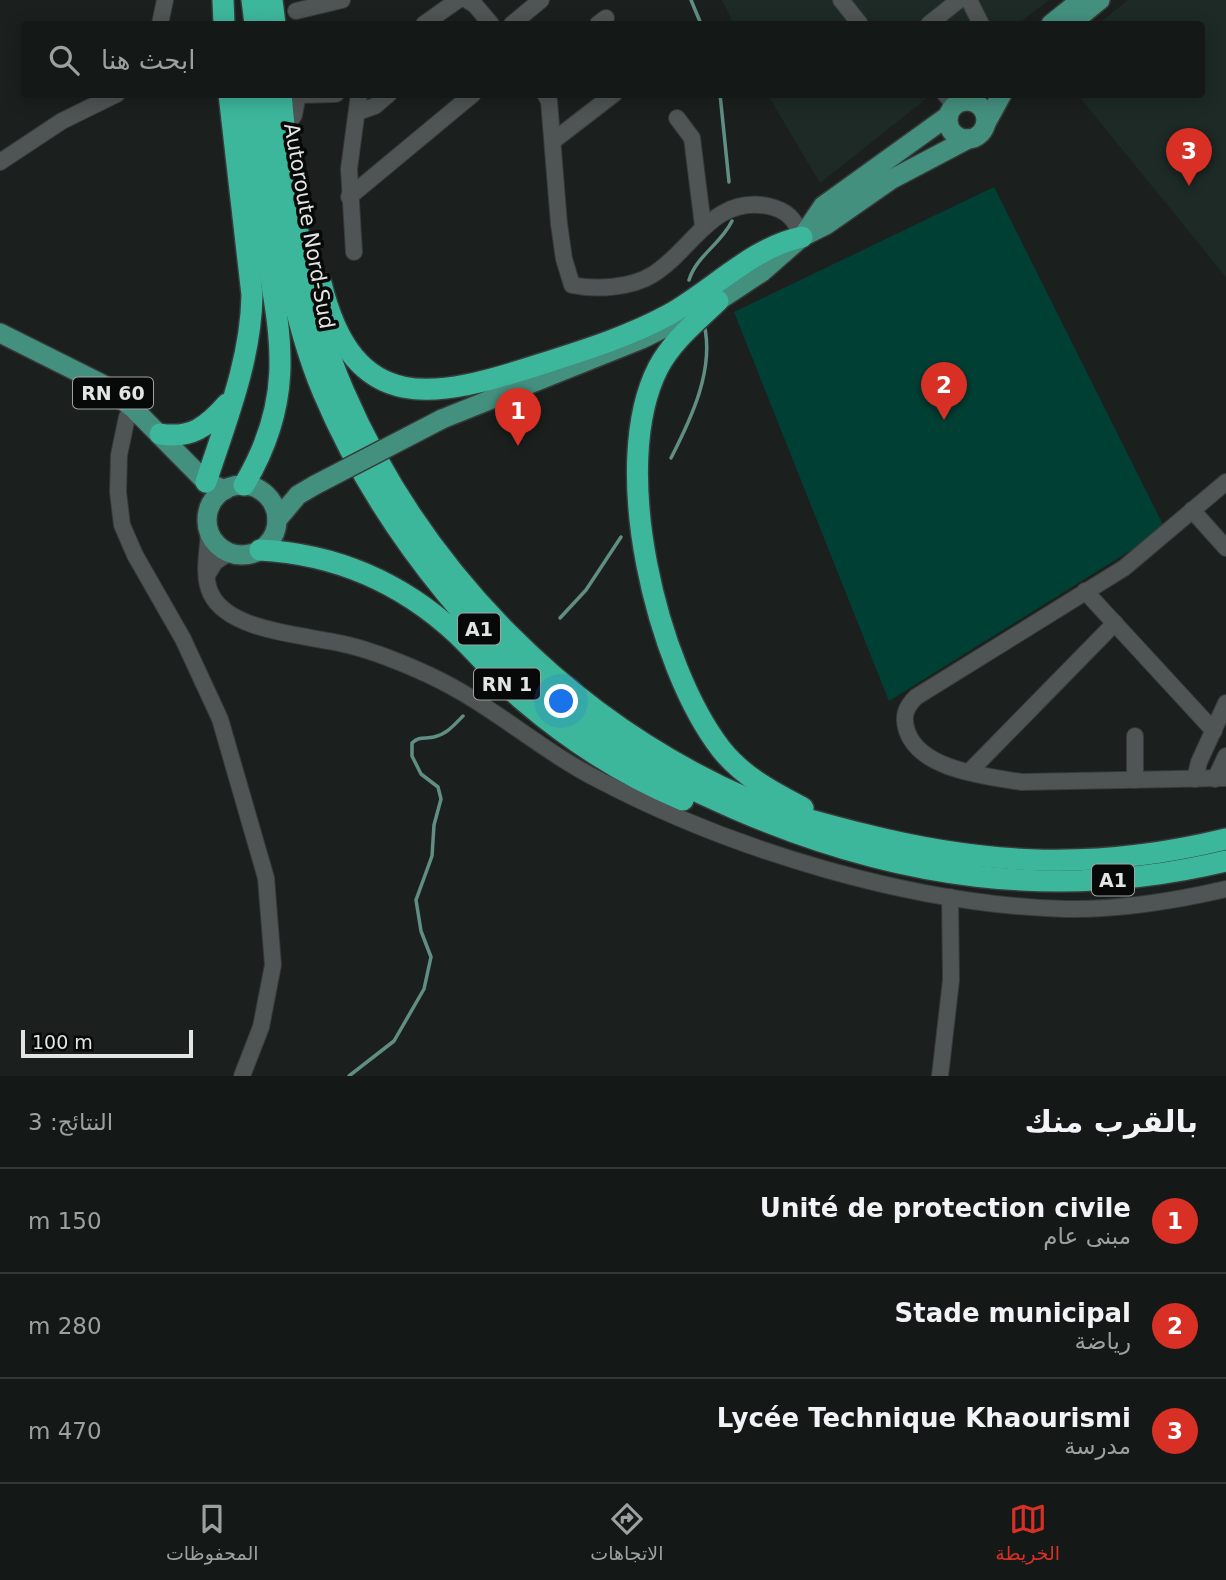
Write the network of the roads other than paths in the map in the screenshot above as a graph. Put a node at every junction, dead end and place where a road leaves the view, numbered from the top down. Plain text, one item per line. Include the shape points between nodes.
1 (164, 0) edge
2 (223, 0) edge
3 (240, 0) edge
4 (252, 0) edge
5 (272, 0) edge
6 (342, 0) edge
7 (458, 0) edge
8 (467, 0) edge
9 (541, 0) edge
10 (841, 0) edge
11 (959, 0) edge
12 (969, 0) edge
13 (1081, 0) edge
14 (1100, 0) edge
15 (296, 12) edge
16 (160, 21) edge
17 (224, 21) edge
18 (241, 21) edge
19 (255, 21) edge
20 (275, 21) edge
21 (428, 21) edge
22 (482, 21) edge
23 (516, 21) edge
24 (858, 21) edge
25 (933, 21) edge
26 (980, 21) edge
27 (1055, 21) edge
28 (1074, 21) edge
29 (109, 98) edge
30 (229, 98) edge
31 (247, 98) edge
32 (263, 98) edge
33 (281, 98) edge
34 (297, 98) edge
35 (359, 98) edge
36 (384, 98) edge
37 (468, 98) edge
38 (547, 98) edge
39 (609, 98) edge
40 (1000, 98) edge
41 (955, 103) edge
42 (358, 111) junction
43 (677, 118) dead end
44 (985, 124) junction
45 (284, 130) junction
46 (968, 139) junction
47 (553, 141) junction
48 (0, 162) edge
49 (287, 164) junction
50 (349, 197) junction
51 (703, 226) junction
52 (802, 237) junction
53 (354, 253) dead end
54 (718, 301) junction
55 (0, 333) edge
56 (233, 397) junction
57 (134, 409) junction
58 (160, 434) junction
59 (1226, 482) edge
60 (222, 490) junction
61 (306, 490) junction
62 (265, 494) junction
63 (1192, 510) junction
64 (277, 520) junction
65 (208, 531) junction
66 (1226, 548) edge
67 (260, 550) junction
68 (229, 553) junction
69 (206, 578) junction
70 (1086, 591) junction
71 (1115, 623) junction
72 (1226, 703) edge
73 (1214, 731) junction
74 (1135, 736) dead end
75 (1226, 756) edge
76 (970, 771) junction
77 (1221, 778) edge
78 (1195, 779) junction
79 (1135, 780) junction
80 (758, 818) junction
81 (836, 827) junction
82 (1226, 839) edge
83 (1226, 861) edge
84 (1226, 889) edge
85 (950, 897) junction
86 (242, 1076) edge
87 (940, 1076) edge

1 - 16 street
2 - 17 highway
3 - 18 highway
4 - 19 highway
5 - 20 highway
6 - 15 street
7 - 21 street
8 - 22 street
9 - 23 street
10 - 24 street
11 - 25 street
12 - 26 street
13 - 27 main road
14 - 28 main road
29 - 48 street via 62,121
30 - 56 highway via 252,295 247,353
31 - 60 highway via 282,359 277,406 260,454
32 - 80 highway, Autoroute Nord-Sud / A1 via 281,227 309,356 339,428 405,536 474,624 559,705 622,752 686,787
33 - 45 highway, Autoroute Nord-Sud / A1
34 - 45 street
35 - 42 street
36 - 42 street
37 - 50 street
38 - 47 street
39 - 47 street
40 - 44 main road
41 - 44 main road via 971,102 981,108
41 - 46 main road via 953,132
41 - 52 main road via 823,206
42 - 50 street
43 - 51 street via 692,138
44 - 46 main road via 979,135
45 - 49 highway, Autoroute Nord-Sud / A1
46 - 52 main road via 892,179
47 - 51 street via 561,242 572,285 594,289 649,277
49 - 52 highway via 340,335 363,366 380,379 419,390 476,385 629,333 709,290 769,246
49 - 81 highway, Autoroute Nord-Sud / A1 via 305,273 342,388 390,480 448,564 557,680 641,743 749,799
50 - 53 street
51 - 52 street via 725,211 757,205 787,212
52 - 54 main road via 762,272
54 - 61 main road, bridge via 642,339 442,419
54 - 81 highway via 673,344 645,400 639,431 639,493 654,594 682,681 723,751 759,784
55 - 57 main road, RN 60 via 81,371
56 - 58 highway via 203,428 179,437
56 - 60 highway
57 - 58 main road, RN 60
57 - 86 street via 127,417 119,455 122,524 220,719 266,878 273,965 261,1027
58 - 60 main road, RN 60
59 - 63 street
60 - 62 main road
60 - 65 main road via 207,522
61 - 62 main road
61 - 64 main road
62 - 64 main road
63 - 66 street
63 - 70 street via 1124,568
64 - 67 main road via 272,538
65 - 68 main road
65 - 69 street
67 - 68 main road
67 - 80 highway, RN 1 via 336,564 391,585 419,602 566,736 617,768 697,806
68 - 69 street via 215,562
69 - 85 street via 214,600 234,617 348,645 425,673 456,688 585,773 671,815 781,855
70 - 71 street
70 - 76 street via 909,705 905,723 914,745 925,754
71 - 73 street
71 - 76 street
72 - 73 street
73 - 78 street
74 - 79 street
75 - 77 street
76 - 79 street via 1021,782
77 - 78 street
78 - 79 street
80 - 83 highway, Autoroute Nord-Sud / A1 via 845,850 913,867 999,880 1131,879
81 - 82 highway, Autoroute Nord-Sud / A1 via 952,854 1043,862 1125,858
84 - 85 street via 1149,904 1069,909
85 - 87 street via 951,980

